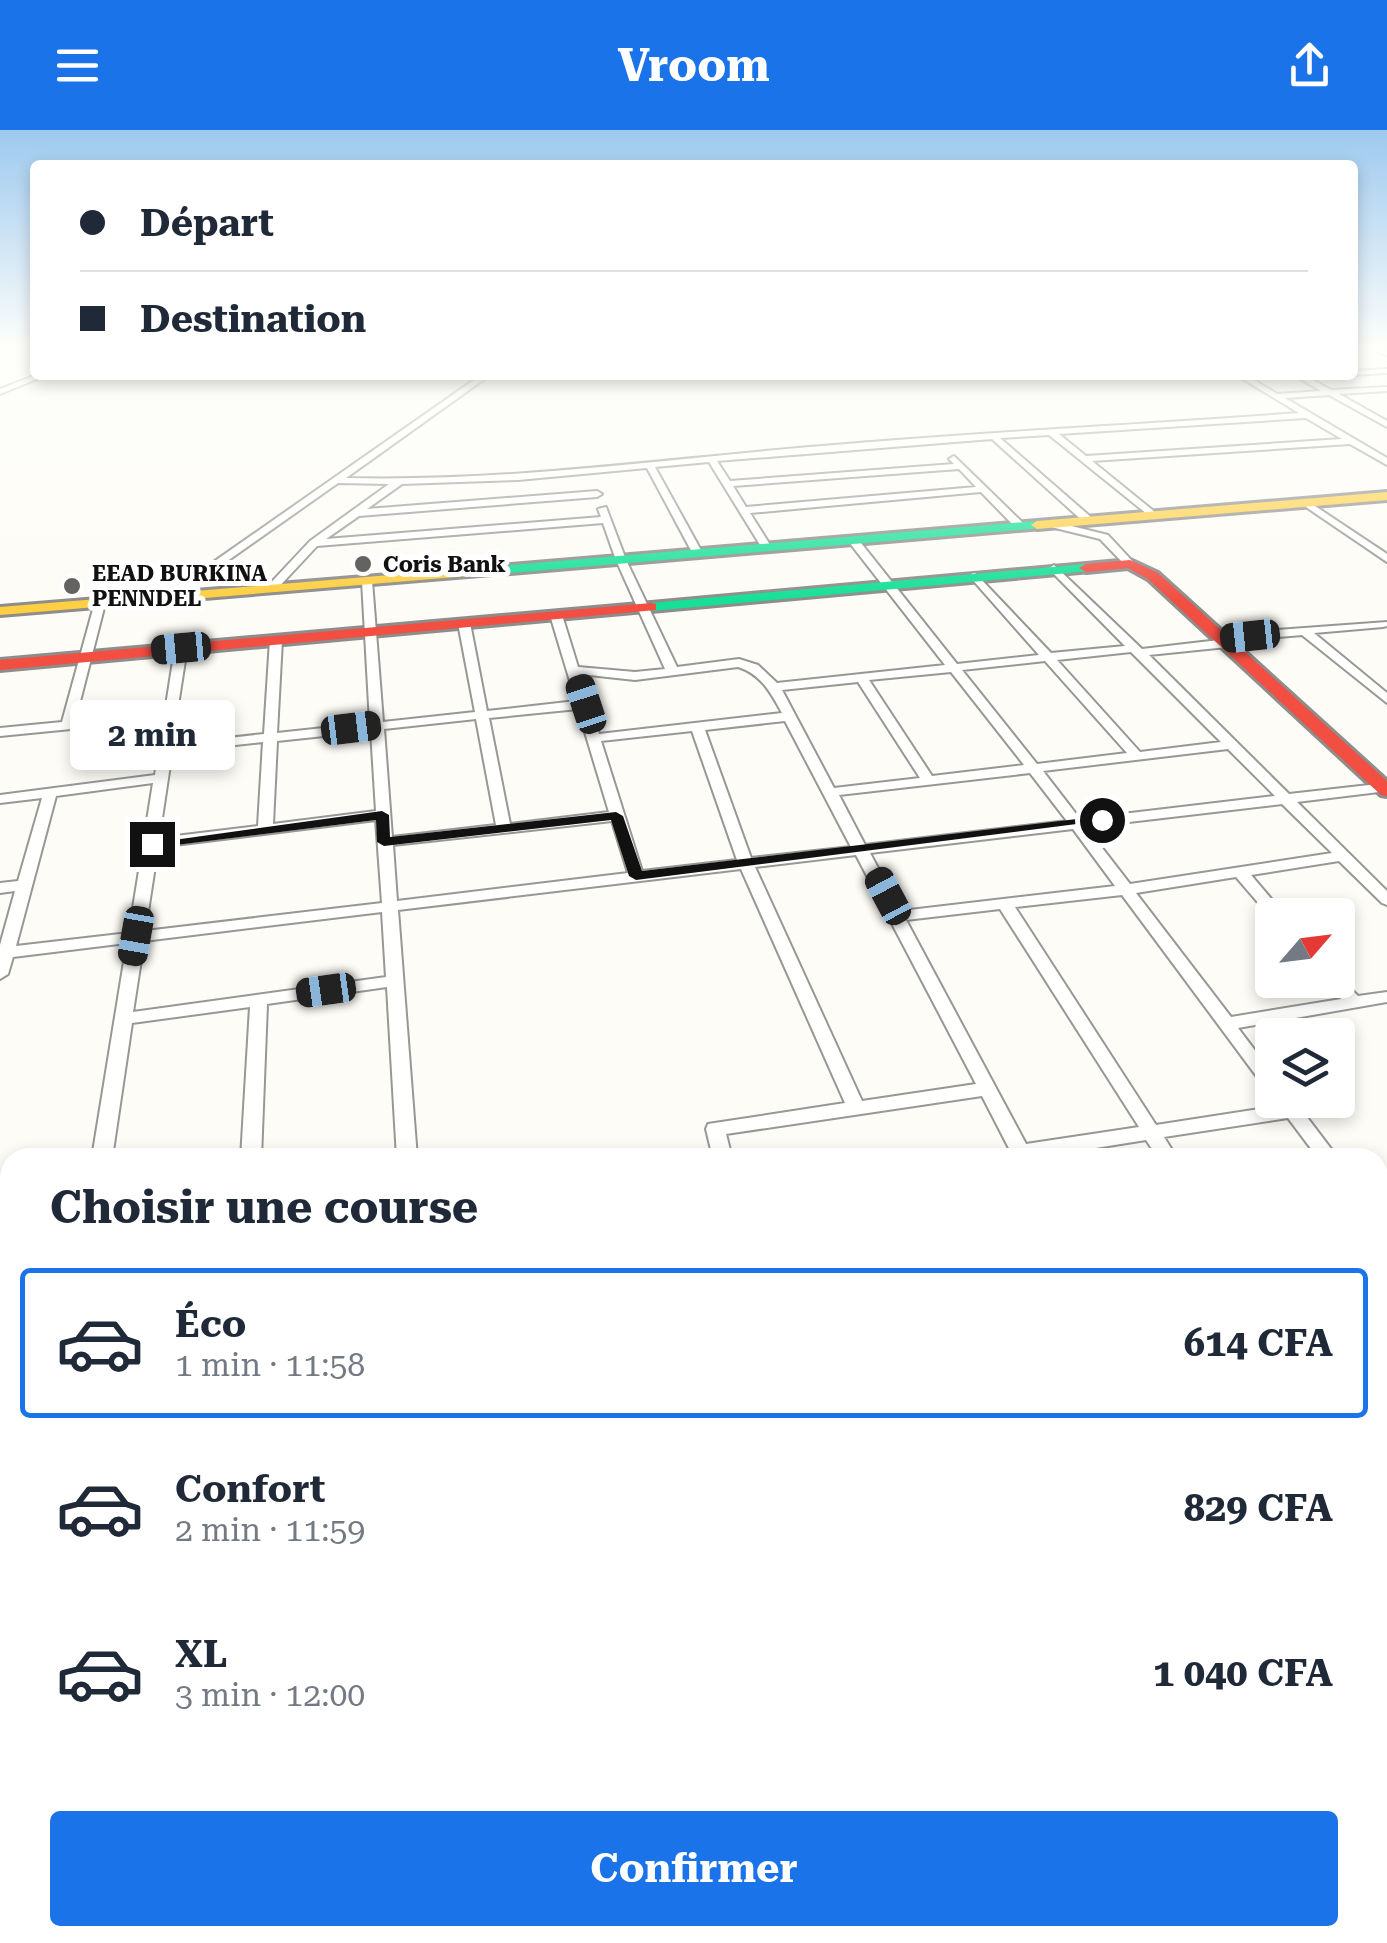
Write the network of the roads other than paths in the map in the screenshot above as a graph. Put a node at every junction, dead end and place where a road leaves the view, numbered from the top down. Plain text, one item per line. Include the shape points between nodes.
1 (403, 433) edge
2 (1073, 433) edge
3 (1337, 433) edge
4 (1053, 434) junction
5 (996, 439) junction
6 (936, 442) junction
7 (1353, 442) junction
8 (1084, 459) junction
9 (712, 460) junction
10 (1385, 460) edge
11 (650, 466) junction
12 (960, 466) junction
13 (590, 470) junction
14 (334, 480) junction
15 (399, 482) junction
16 (728, 484) junction
17 (984, 489) junction
18 (597, 494) junction
19 (1387, 496) edge
20 (1306, 503) junction
21 (745, 510) junction
22 (360, 513) junction
23 (1152, 515) junction
24 (607, 520) junction
25 (1089, 520) junction
26 (1051, 524) junction
27 (1020, 526) junction
28 (854, 540) junction
29 (314, 542) junction
30 (767, 548) junction
31 (698, 554) junction
32 (1387, 559) edge
33 (621, 560) junction
34 (1130, 564) junction
35 (1054, 568) junction
36 (975, 576) junction
37 (368, 582) junction
38 (887, 583) junction
39 (270, 590) junction
40 (168, 598) junction
41 (99, 604) junction
42 (642, 607) junction
43 (0, 611) edge
44 (556, 615) junction
45 (464, 623) junction
46 (1386, 625) edge
47 (372, 630) junction
48 (1303, 630) junction
49 (276, 640) junction
50 (1225, 641) junction
51 (181, 648) junction
52 (1137, 650) junction
53 (84, 657) junction
54 (1050, 658) junction
55 (0, 665) edge
56 (956, 667) junction
57 (575, 670) junction
58 (672, 670) junction
59 (860, 676) junction
60 (774, 687) junction
61 (1387, 699) edge
62 (586, 704) junction
63 (173, 715) junction
64 (481, 715) junction
65 (791, 716) junction
66 (377, 725) junction
67 (66, 726) junction
68 (698, 726) junction
69 (0, 732) edge
70 (272, 736) junction
71 (597, 738) junction
72 (1232, 745) junction
73 (169, 748) junction
74 (1137, 756) junction
75 (1033, 767) junction
76 (162, 778) junction
77 (928, 780) junction
78 (1386, 789) edge
79 (832, 792) junction
80 (50, 793) junction
81 (1288, 798) junction
82 (0, 799) edge
83 (382, 815) junction
84 (616, 816) junction
85 (1074, 823) junction
86 (504, 829) junction
87 (265, 830) junction
88 (384, 842) junction
89 (152, 844) junction
90 (862, 850) junction
91 (1342, 856) junction
92 (746, 864) junction
93 (1241, 873) junction
94 (636, 876) junction
95 (25, 885) junction
96 (0, 888) edge
97 (1124, 890) junction
98 (1262, 898) edge
99 (1387, 900) edge
100 (1004, 903) junction
101 (390, 906) junction
102 (900, 916) junction
103 (136, 936) junction
104 (3, 953) edge
105 (0, 974) edge
106 (395, 981) junction
107 (1387, 997) edge
108 (1350, 998) edge
109 (259, 1000) junction
110 (1353, 1002) junction
111 (122, 1019) junction
112 (1225, 1024) junction
113 (1255, 1063) edge
114 (988, 1089) junction
115 (856, 1110) junction
116 (1255, 1112) edge
117 (1298, 1118) edge
118 (1151, 1132) junction
119 (103, 1148) edge
120 (252, 1148) edge
121 (406, 1148) edge
122 (720, 1148) edge
123 (1019, 1148) edge
124 (1062, 1148) edge
125 (1161, 1148) edge
126 (1322, 1148) edge

1 - 14 street
2 - 4 street
3 - 7 street
4 - 5 street
4 - 8 street
5 - 6 street
5 - 25 street
6 - 9 street
6 - 12 street
7 - 8 street
7 - 10 street
8 - 23 street
9 - 11 street
9 - 16 street
11 - 13 street
11 - 31 street
12 - 16 street
12 - 17 street
13 - 15 street
13 - 18 street
14 - 15 street
14 - 40 street
15 - 22 street
16 - 21 street
17 - 21 street
17 - 27 street
18 - 22 street
18 - 24 street
19 - 20 street
20 - 23 street
20 - 32 street
21 - 30 street
22 - 29 street
23 - 25 street
24 - 29 street
24 - 33 street
25 - 26 street
26 - 27 street
26 - 34 street via 1104,537
27 - 28 street
28 - 30 street
28 - 38 street
29 - 39 street
30 - 31 street
31 - 33 street
33 - 37 street
33 - 42 street
34 - 35 street
34 - 50 street via 1153,576
35 - 36 street
35 - 52 street
36 - 38 street
36 - 54 street
37 - 39 street
37 - 47 street
38 - 42 street
38 - 56 street
39 - 40 street
40 - 41 street
41 - 43 street
41 - 53 street
42 - 44 street
42 - 58 street
44 - 45 street
44 - 57 street
45 - 47 street
45 - 64 street
46 - 48 street
47 - 49 street
47 - 66 street
48 - 50 street
48 - 61 street
49 - 51 street
49 - 70 street
50 - 52 street
50 - 78 street
51 - 53 street
51 - 63 street
52 - 54 street
52 - 72 street
53 - 55 street
53 - 67 street
54 - 56 street
54 - 74 street
56 - 59 street
56 - 75 street
57 - 58 street via 618,677
57 - 62 street
58 - 60 street via 740,663
59 - 60 street
59 - 77 street
60 - 65 street
62 - 64 street
62 - 71 street
63 - 67 street
63 - 73 street
64 - 66 street
64 - 86 street
65 - 68 street
65 - 79 street
66 - 70 street
66 - 83 street
67 - 69 street
68 - 71 street
68 - 92 street
70 - 73 street
70 - 87 street
71 - 84 street
72 - 74 street
72 - 81 street
73 - 76 street
74 - 75 street
75 - 77 street
75 - 85 street
76 - 80 street
76 - 89 street
77 - 79 street
78 - 81 street
79 - 90 street
80 - 82 street
80 - 95 street
81 - 85 street
81 - 91 street
83 - 87 street
83 - 88 street
84 - 86 street
84 - 94 street
85 - 90 street
85 - 97 street
86 - 88 street
87 - 89 street
88 - 101 street
89 - 103 street
90 - 92 street
90 - 102 street
91 - 93 street
91 - 99 street
92 - 94 street
92 - 115 street
93 - 97 street
93 - 98 street
94 - 101 street
95 - 96 street
95 - 104 street
97 - 100 street
97 - 112 street
100 - 102 street
100 - 118 street
101 - 103 street
101 - 106 street
102 - 114 street
103 - 104 street
103 - 111 street
104 - 105 street
106 - 109 street
106 - 121 street
107 - 110 street
108 - 110 street
109 - 111 street
109 - 120 street
110 - 112 street
111 - 119 street
112 - 113 street
114 - 115 street
114 - 123 street
115 - 122 street via 715,1129
116 - 118 street
117 - 126 street
118 - 124 street
118 - 125 street

